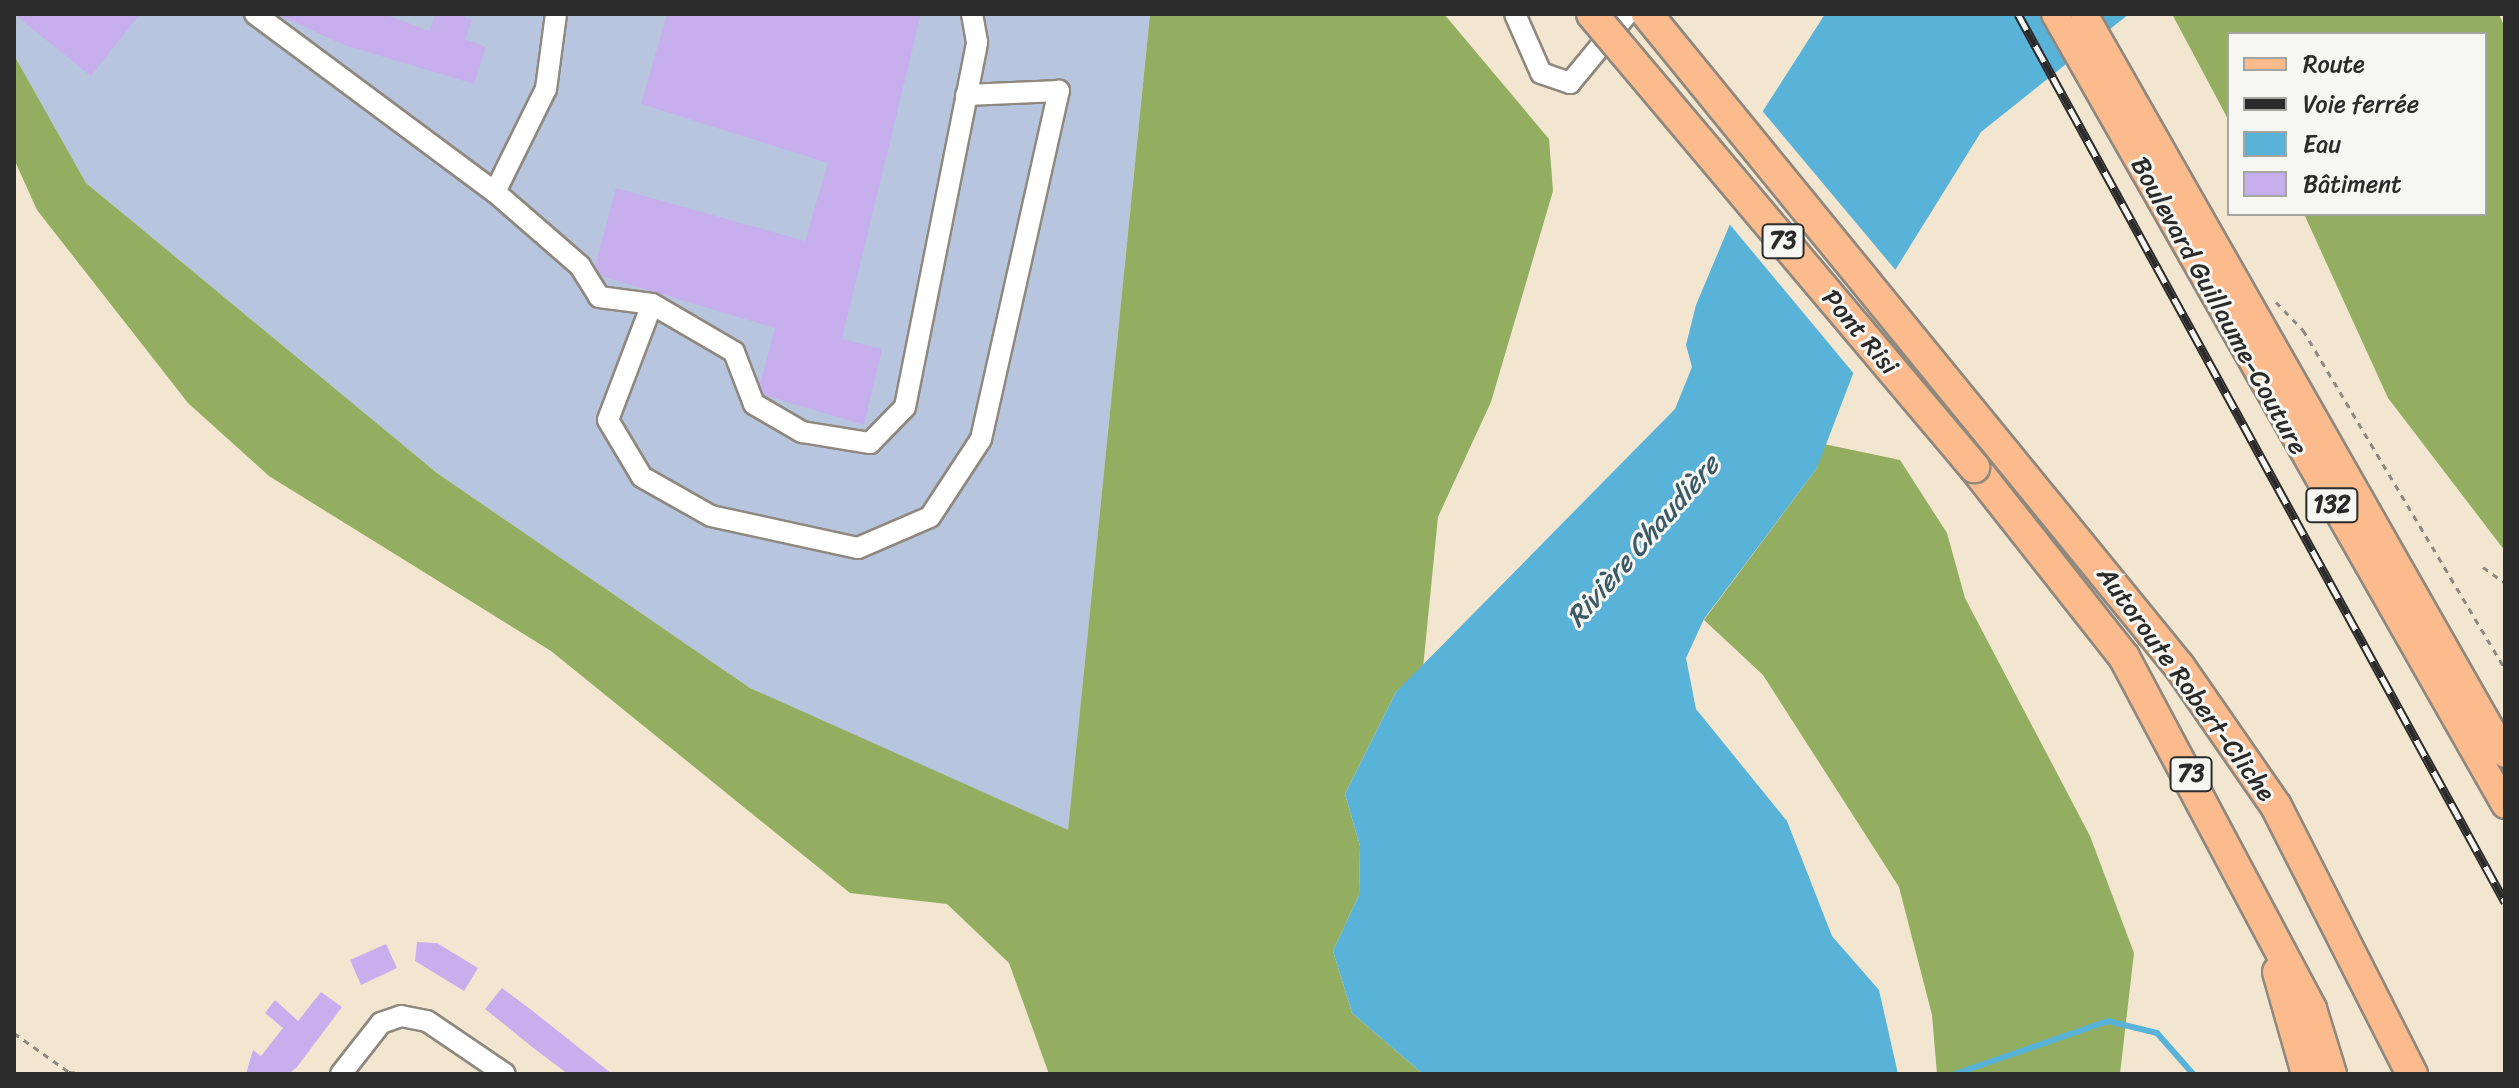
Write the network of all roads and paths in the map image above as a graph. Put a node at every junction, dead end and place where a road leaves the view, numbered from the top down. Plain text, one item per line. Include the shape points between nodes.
1 (255, 14) edge
2 (556, 14) edge
3 (972, 14) edge
4 (1515, 14) edge
5 (1592, 14) edge
6 (1627, 14) edge
7 (1647, 14) edge
8 (2055, 14) edge
9 (2084, 14) edge
10 (966, 95) junction
11 (495, 192) junction
12 (2172, 198) junction
13 (2266, 292) dead end
14 (652, 304) junction
15 (1998, 440) joint
16 (1974, 467) joint
17 (2483, 567) dead end
18 (2505, 583) edge
19 (2505, 669) edge
20 (2505, 754) edge
21 (2505, 805) edge
22 (2272, 943) junction
23 (14, 1033) edge
24 (93, 1074) edge
25 (341, 1074) edge
26 (505, 1074) edge
27 (2307, 1074) edge
28 (2331, 1074) edge
29 (2412, 1074) edge

1 - 11 street
2 - 11 street via 546,89
3 - 10 street via 977,42
4 - 6 street via 1541,73 1570,83
5 - 16 highway, Pont Risi / 73, bridge
7 - 15 highway, Pont Risi / 73
8 - 12 main road, Boulevard Guillaume-Couture / 132
9 - 12 main road, Boulevard Guillaume-Couture / 132
10 - 14 street via 905,407 870,443 802,432 754,404 734,352
10 - 14 street via 1059,91 981,439 930,517 858,548 711,516 642,477 608,420
11 - 14 street via 580,266 599,297
12 - 20 main road, Boulevard Guillaume-Couture / 132
12 - 21 main road, Boulevard Guillaume-Couture / 132
13 - 19 path via 2303,330
15 - 29 highway, Autoroute Robert-Cliche / 73 via 2179,666 2276,806
16 - 22 highway, Autoroute Robert-Cliche / 73 via 2124,657 2204,796
17 - 18 path
22 - 27 highway
22 - 28 highway, Autoroute Robert-Cliche / 73 via 2311,1009
23 - 24 path via 69,1072
25 - 26 street via 381,1023 401,1016 427,1021

